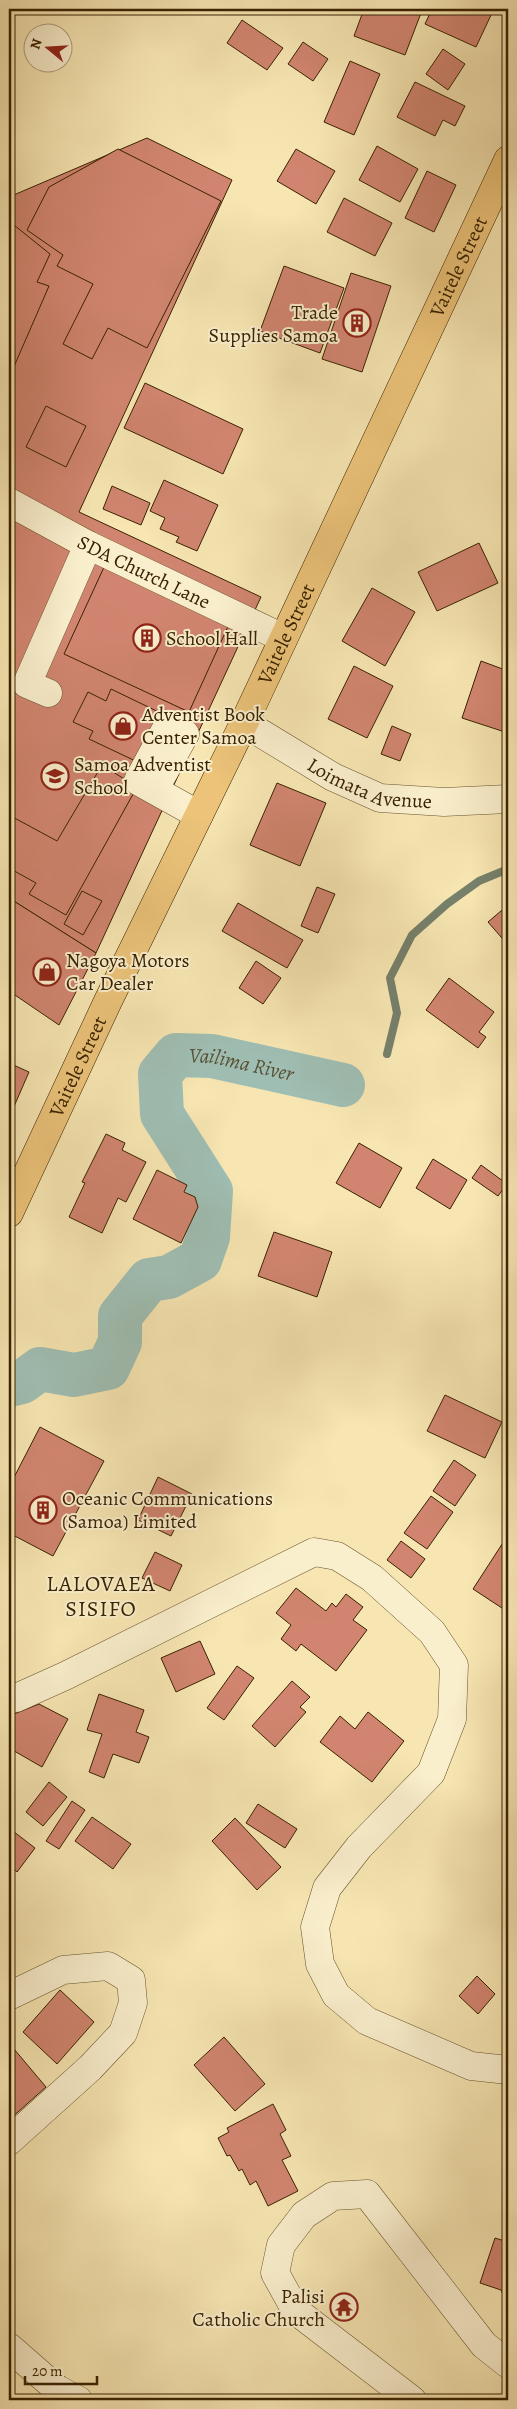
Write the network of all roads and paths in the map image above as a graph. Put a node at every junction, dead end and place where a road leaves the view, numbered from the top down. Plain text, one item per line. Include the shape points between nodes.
1 (508, 160) edge
2 (9, 502) edge
3 (88, 545) junction
4 (283, 638) junction
5 (48, 693) dead end
6 (244, 723) junction
7 (154, 790) dead end
8 (508, 798) edge
9 (199, 815) junction
10 (9, 1213) edge
11 (9, 1698) edge
12 (9, 1996) edge
13 (508, 2070) edge
14 (9, 2141) edge
15 (9, 2347) edge
16 (508, 2364) edge
17 (78, 2400) edge
18 (412, 2400) edge

1 - 4 main road, Vaitele Street
2 - 3 street, SDA Church Lane
3 - 4 street, SDA Church Lane
3 - 5 street via 27,684
4 - 6 main road, Vaitele Street
6 - 8 street, Loimata Avenue via 333,777 380,798 444,802
6 - 9 main road, Vaitele Street
7 - 9 street
9 - 10 main road, Vaitele Street
11 - 13 street via 16,1698 65,1676 314,1552 337,1556 372,1578 432,1632 454,1665 452,1719 431,1773 359,1847 327,1888 315,1927 320,1964 336,1995 367,2020 471,2066
12 - 14 street via 63,1970 108,1966 131,1980 133,2004 123,2034
15 - 17 street via 57,2389
16 - 18 street via 484,2345 367,2194 333,2196 304,2216 281,2245 275,2273 296,2310

